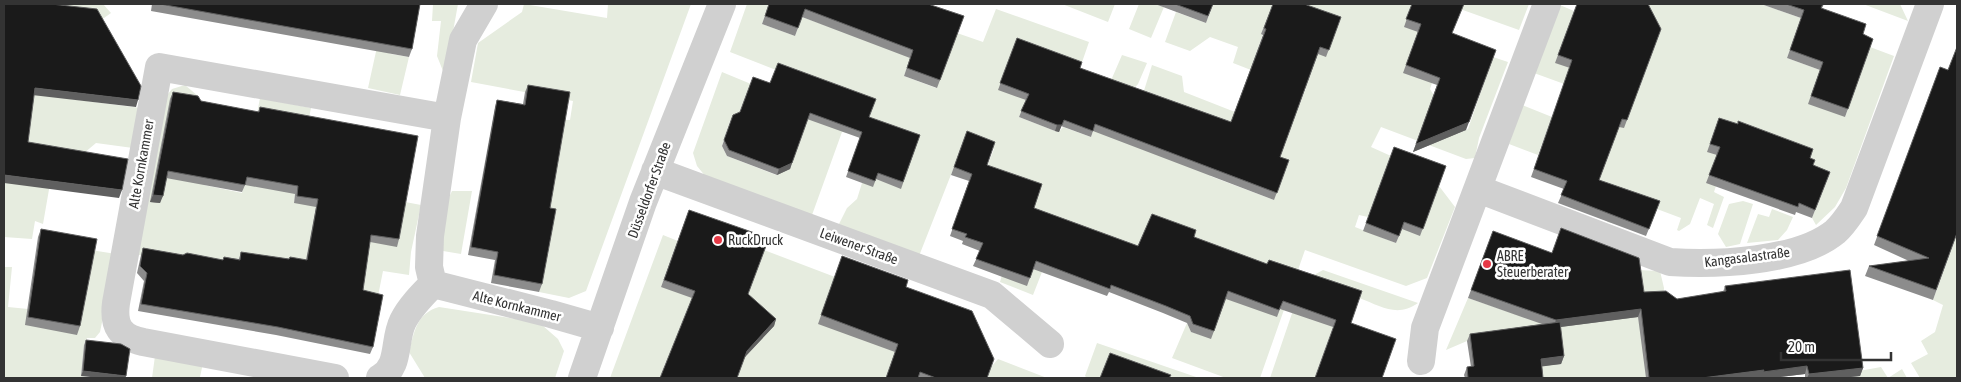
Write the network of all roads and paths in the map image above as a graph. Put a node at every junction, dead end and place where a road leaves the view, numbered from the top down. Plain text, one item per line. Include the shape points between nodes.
1 (484, 4) edge
2 (722, 4) edge
3 (1547, 4) edge
4 (1930, 4) edge
5 (448, 118) junction
6 (655, 171) junction
7 (1478, 189) junction
8 (434, 284) junction
9 (600, 328) junction
10 (1050, 344) dead end
11 (1421, 361) dead end
12 (335, 378) edge
13 (380, 378) edge
14 (582, 378) edge

1 - 5 street via 463,40
2 - 6 street, Düsseldorfer Straße
3 - 7 street
4 - 7 street, Kangasalastraße via 1854,208 1844,224 1816,243 1761,258 1696,264 1670,262
5 - 8 street via 430,236 429,267
5 - 12 street, Alte Kornkammer via 159,67 114,314 119,328 125,336 143,342
6 - 9 street, Düsseldorfer Straße
6 - 10 street, Leiwener Straße via 992,295
7 - 11 street via 1425,328
8 - 9 street, Alte Kornkammer
8 - 13 street via 403,320 392,367
9 - 14 street, Düsseldorfer Straße

